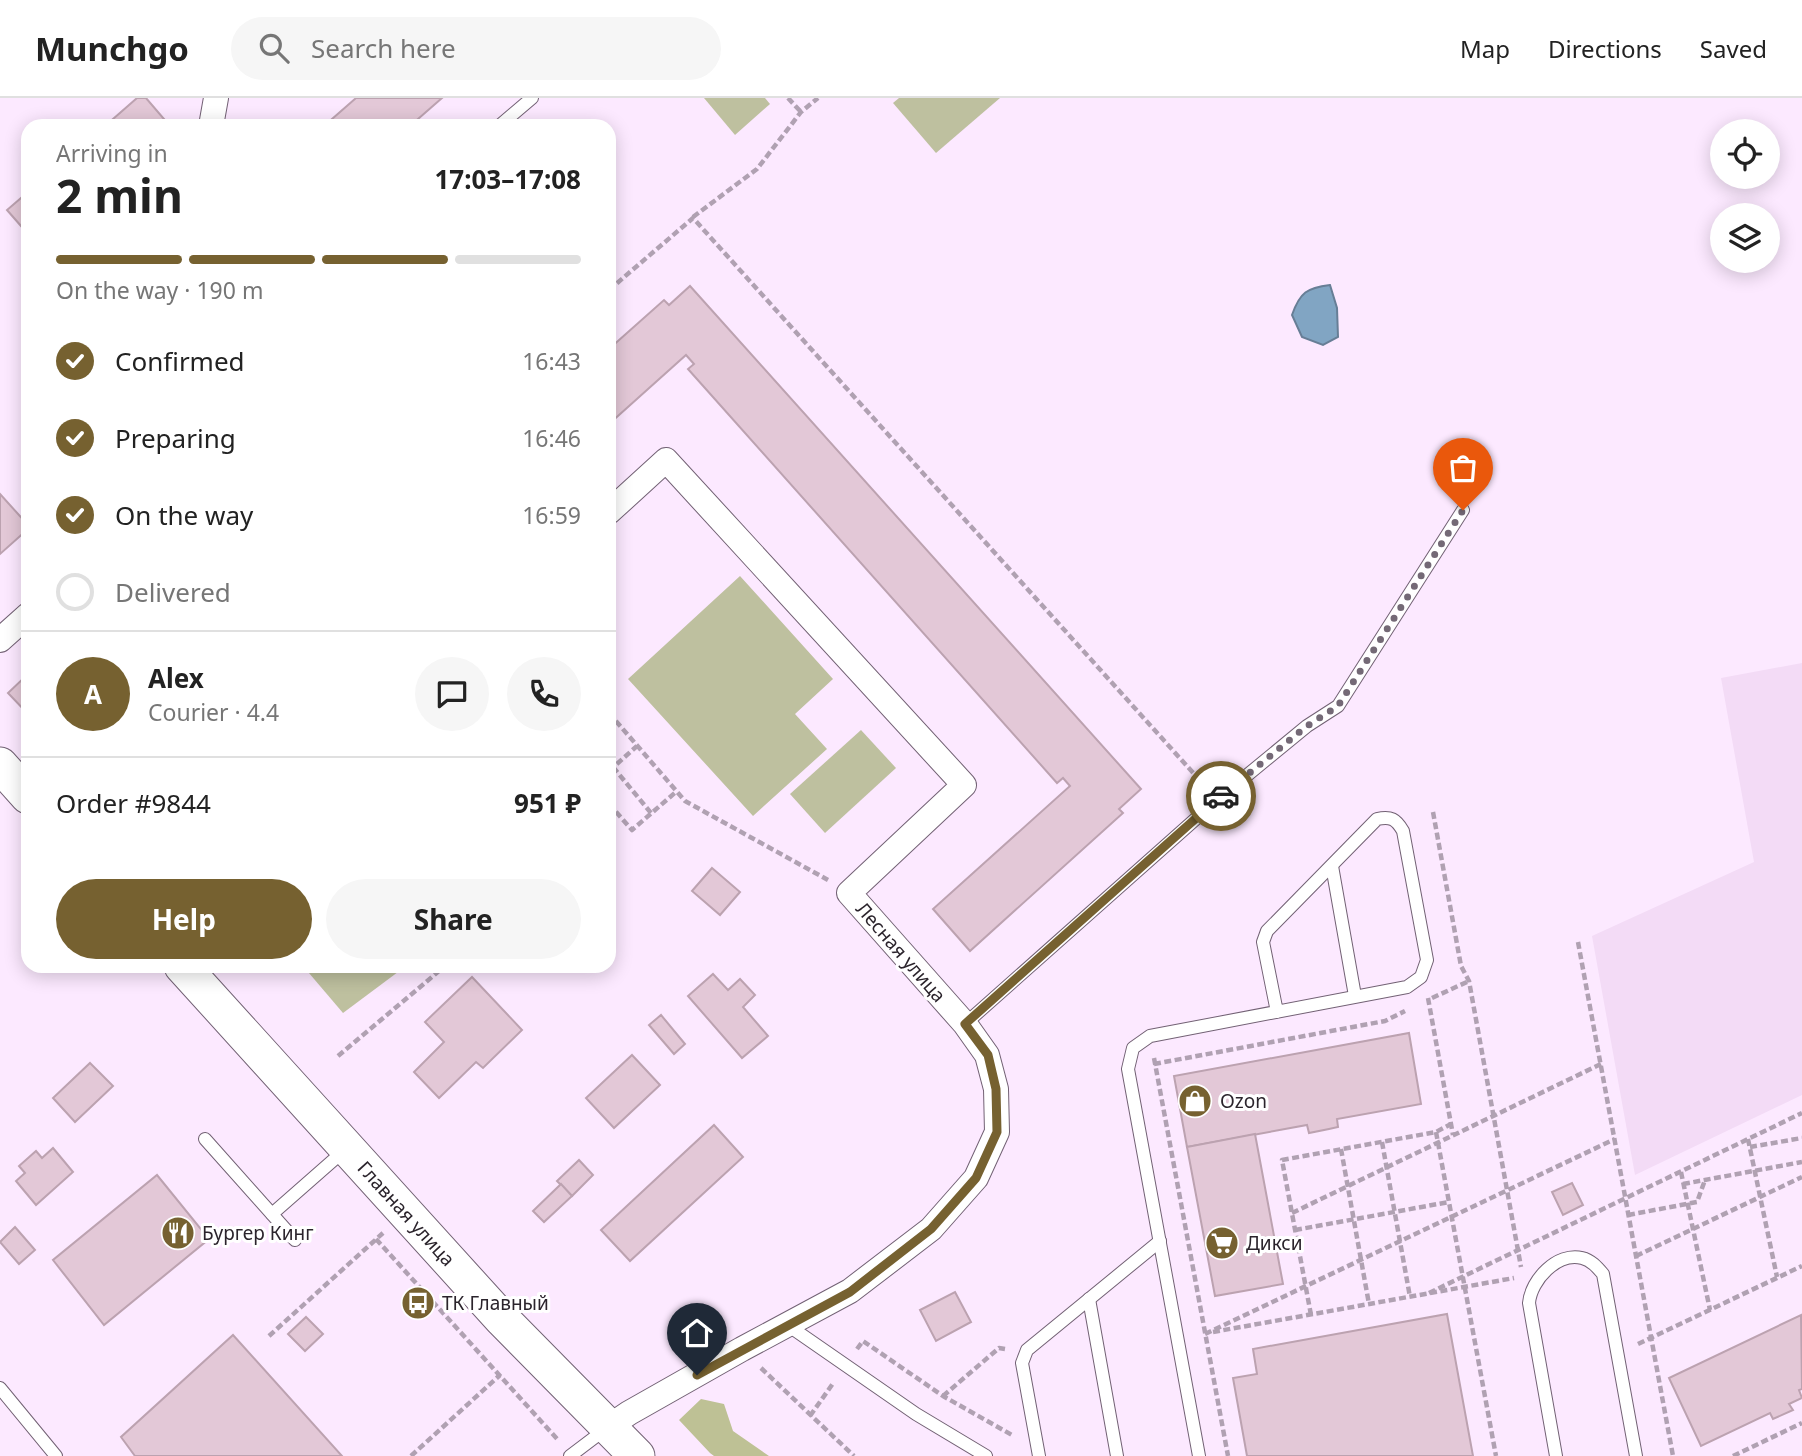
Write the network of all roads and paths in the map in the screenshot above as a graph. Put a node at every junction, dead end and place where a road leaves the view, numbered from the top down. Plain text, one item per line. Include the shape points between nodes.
1 (216, 98) edge
2 (532, 98) edge
3 (788, 98) edge
4 (818, 98) edge
5 (801, 113) junction
6 (212, 119) edge
7 (507, 119) edge
8 (693, 218) junction
9 (616, 283) edge
10 (616, 506) edge
11 (1463, 510) dead end
12 (21, 621) edge
13 (0, 640) edge
14 (616, 721) edge
15 (637, 746) junction
16 (0, 765) edge
17 (616, 765) edge
18 (616, 774) edge
19 (21, 788) edge
20 (677, 791) junction
21 (1217, 800) junction
22 (616, 812) edge
23 (1433, 812) dead end
24 (651, 813) junction
25 (1332, 866) junction
26 (849, 893) junction
27 (1578, 942) dead end
28 (188, 973) edge
29 (437, 973) edge
30 (1421, 977) junction
31 (1469, 981) junction
32 (1355, 996) junction
33 (1428, 1000) junction
34 (1418, 1006) dead end
35 (1406, 1011) dead end
36 (1277, 1012) junction
37 (965, 1024) junction
38 (1150, 1036) junction
39 (338, 1056) dead end
40 (1155, 1064) junction
41 (1601, 1064) junction
42 (1129, 1069) junction
43 (1802, 1113) edge
44 (1494, 1116) junction
45 (1451, 1124) junction
46 (1436, 1132) junction
47 (1453, 1135) junction
48 (1802, 1138) edge
49 (205, 1139) dead end
50 (1615, 1139) junction
51 (1748, 1139) junction
52 (1382, 1142) junction
53 (1438, 1142) junction
54 (1749, 1147) junction
55 (347, 1148) junction
56 (1341, 1149) junction
57 (1802, 1162) edge
58 (1386, 1167) junction
59 (1755, 1171) junction
60 (1681, 1172) junction
61 (1802, 1177) edge
62 (1705, 1180) junction
63 (1684, 1184) junction
64 (1348, 1186) junction
65 (1507, 1190) junction
66 (1760, 1197) junction
67 (1626, 1198) junction
68 (1449, 1202) junction
69 (1688, 1204) junction
70 (1394, 1212) junction
71 (1292, 1213) junction
72 (272, 1214) junction
73 (1628, 1215) junction
74 (1452, 1216) junction
75 (1354, 1219) junction
76 (1693, 1229) junction
77 (1295, 1230) junction
78 (384, 1232) dead end
79 (376, 1239) junction
80 (295, 1240) dead end
81 (1160, 1241) junction
82 (1400, 1241) junction
83 (1518, 1250) junction
84 (1636, 1256) junction
85 (1361, 1260) junction
86 (1802, 1266) edge
87 (1463, 1277) junction
88 (1777, 1278) junction
89 (1305, 1286) junction
90 (1465, 1287) junction
91 (1429, 1293) junction
92 (1410, 1297) junction
93 (1089, 1300) junction
94 (1369, 1304) junction
95 (1710, 1310) junction
96 (1311, 1315) junction
97 (789, 1326) junction
98 (1205, 1334) junction
99 (270, 1336) dead end
100 (1651, 1338) junction
101 (1177, 1339) junction
102 (742, 1349) junction
103 (1027, 1350) junction
104 (1617, 1350) junction
105 (500, 1375) junction
106 (0, 1388) edge
107 (943, 1395) dead end
108 (1802, 1423) edge
109 (607, 1428) junction
110 (571, 1455) edge
111 (56, 1456) edge
112 (411, 1456) edge
113 (636, 1456) edge
114 (854, 1456) edge
115 (986, 1456) edge
116 (1039, 1456) edge
117 (1117, 1456) edge
118 (1199, 1456) edge
119 (1228, 1456) edge
120 (1496, 1456) edge
121 (1556, 1456) edge
122 (1636, 1456) edge
123 (1673, 1456) edge
124 (1732, 1456) edge

1 - 6 street
2 - 7 lane
3 - 5 path
4 - 5 path
5 - 8 path via 757,169
8 - 9 path
8 - 21 path
10 - 26 street, Лесная улица via 666,460 964,785
11 - 21 lane via 1338,706
12 - 13 street
14 - 15 path
15 - 17 path
15 - 20 path
16 - 19 main road
18 - 24 path
20 - 24 path
20 - 26 path via 685,801
21 - 37 lane
22 - 24 path via 632,830
23 - 31 path via 1461,966
25 - 30 lane via 1377,820 1388,817 1398,821 1427,960
25 - 32 lane
25 - 36 lane via 1267,931 1263,942
26 - 37 street, Лесная улица
27 - 41 path
28 - 55 main road, Главная улица
29 - 39 path
30 - 32 lane via 1407,986
30 - 33 path
31 - 33 path
31 - 44 path
32 - 36 lane
33 - 34 path
33 - 45 path
35 - 40 path via 1385,1021
36 - 38 lane
37 - 97 street, Лесная улица via 988,1055 996,1089 997,1132 976,1178 931,1229 850,1292
38 - 40 path
38 - 42 lane via 1133,1048
40 - 42 path
40 - 98 path
41 - 44 path
41 - 50 path
42 - 81 lane
43 - 51 path
44 - 47 path
44 - 65 path
45 - 46 path
45 - 47 path
46 - 52 path
46 - 53 path
47 - 53 path
48 - 54 path
49 - 72 lane
50 - 65 path
50 - 67 path
51 - 54 path
51 - 60 path
52 - 56 path
52 - 58 path
53 - 58 path
53 - 68 path
54 - 59 path
55 - 72 lane
55 - 109 main road, Главная улица
56 - 64 path
56 - 71 path via 1282,1160
57 - 59 path
58 - 64 path
58 - 70 path
59 - 62 path
59 - 66 path
60 - 63 path
60 - 67 path
61 - 66 path
62 - 63 path
62 - 69 path via 1697,1202
63 - 69 path
64 - 71 path
64 - 75 path
65 - 74 path
65 - 83 path
66 - 76 path
66 - 88 path
67 - 73 path
67 - 83 path
68 - 70 path
68 - 74 path
69 - 73 path
69 - 76 path
70 - 75 path
70 - 82 path
71 - 77 path
72 - 80 lane
73 - 84 path
74 - 82 path
74 - 87 path
75 - 77 path
75 - 85 path
76 - 84 path
76 - 95 path
77 - 89 path
78 - 79 path
79 - 99 path
79 - 105 path
81 - 93 lane
81 - 101 lane
82 - 85 path
82 - 92 path
83 - 87 path
83 - 90 path via 1523,1276
84 - 100 path
85 - 89 path
85 - 94 path
86 - 88 path
87 - 90 path
87 - 91 path
88 - 95 path
89 - 96 path
89 - 98 path
90 - 91 path
90 - 120 path
91 - 92 path
92 - 94 path
93 - 103 lane
93 - 117 lane
94 - 96 path
95 - 100 path
96 - 98 path
97 - 102 street, Лесная улица
97 - 115 lane
98 - 101 path
98 - 119 path
100 - 104 path
100 - 123 path
101 - 118 lane
102 - 109 street, Лесная улица
102 - 114 path
103 - 107 path via 999,1348
103 - 116 lane via 1022,1363
104 - 121 lane via 1603,1274 1594,1264 1567,1258 1544,1272 1530,1289 1529,1303
104 - 122 lane
105 - 110 path
105 - 112 path
106 - 111 lane
108 - 124 path
109 - 110 lane
109 - 113 main road, Главная улица

